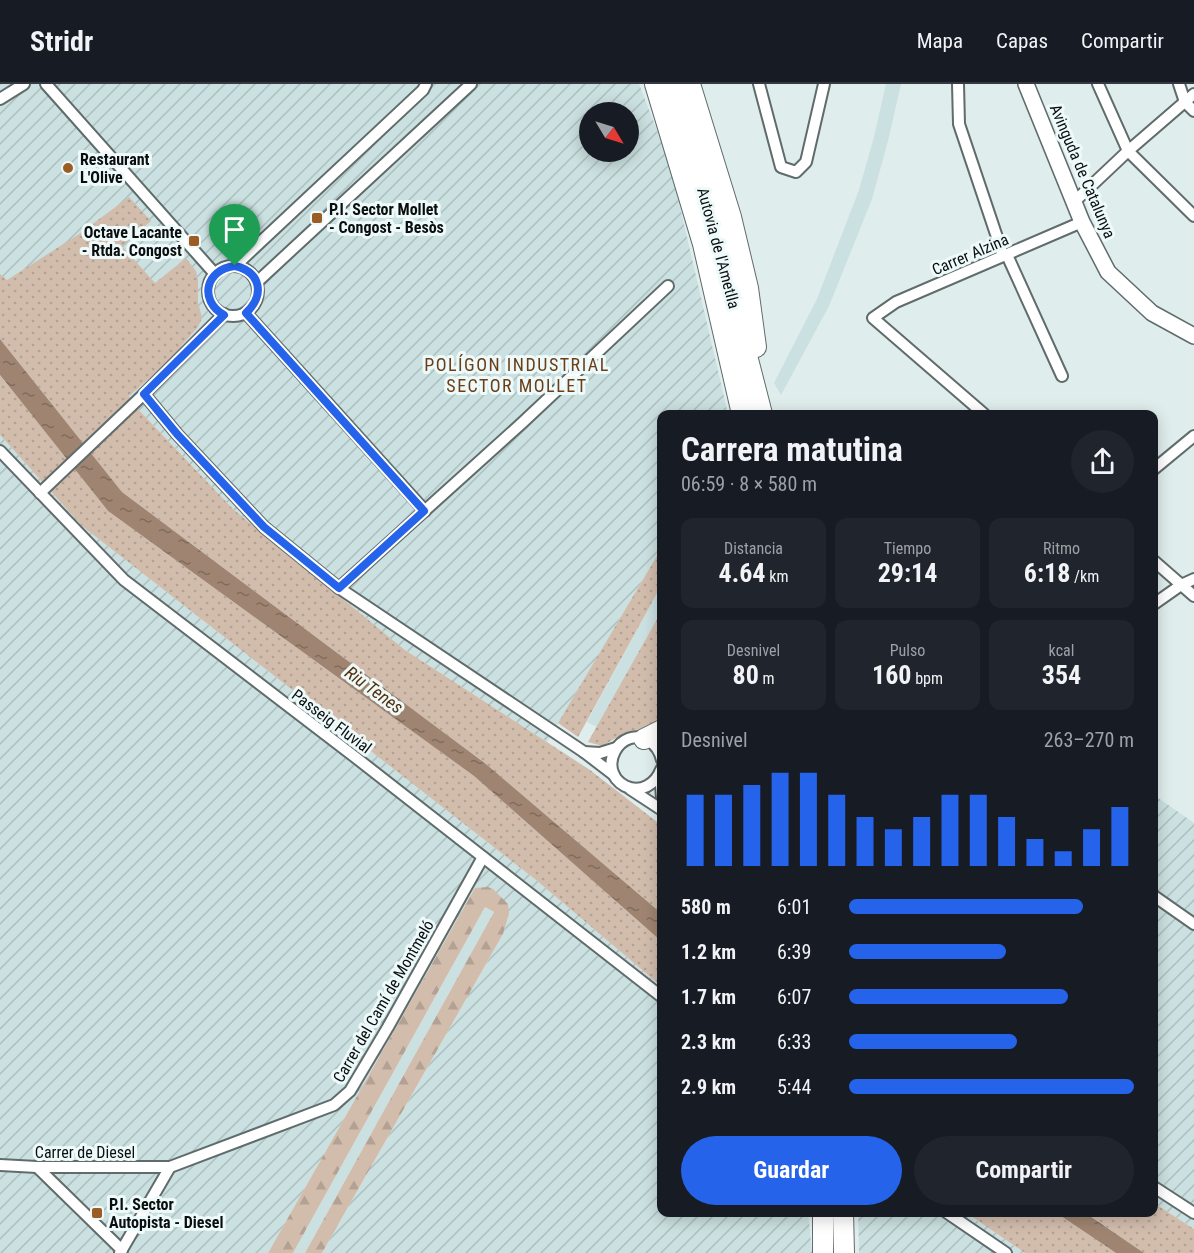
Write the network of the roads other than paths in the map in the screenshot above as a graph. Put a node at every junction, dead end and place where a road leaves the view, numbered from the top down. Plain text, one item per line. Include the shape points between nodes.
1 (24, 84) edge
2 (46, 84) edge
3 (426, 84) edge
4 (471, 84) edge
5 (645, 84) edge
6 (655, 84) edge
7 (672, 84) edge
8 (690, 84) edge
9 (759, 84) edge
10 (824, 84) edge
11 (958, 84) edge
12 (1026, 84) edge
13 (1098, 84) edge
14 (1179, 84) edge
15 (1194, 94) edge
16 (0, 99) edge
17 (1185, 102) junction
18 (1194, 111) edge
19 (674, 145) junction
20 (1128, 151) junction
21 (1074, 202) junction
22 (1194, 216) edge
23 (1082, 222) junction
24 (1005, 255) junction
25 (235, 266) junction
26 (214, 274) junction
27 (257, 282) junction
28 (668, 286) dead end
29 (246, 313) junction
30 (224, 315) junction
31 (1194, 336) edge
32 (1062, 376) dead end
33 (144, 394) junction
34 (741, 410) edge
35 (761, 410) edge
36 (768, 410) edge
37 (979, 410) edge
38 (1194, 436) edge
39 (1, 454) edge
40 (1158, 466) edge
41 (40, 493) junction
42 (424, 511) junction
43 (1158, 565) edge
44 (1194, 579) edge
45 (1181, 585) junction
46 (339, 588) junction
47 (1194, 596) edge
48 (1158, 601) edge
49 (653, 734) edge
50 (616, 748) junction
51 (657, 748) edge
52 (584, 752) junction
53 (614, 775) junction
54 (657, 777) edge
55 (627, 787) junction
56 (657, 807) edge
57 (483, 857) junction
58 (1158, 899) edge
59 (1194, 924) edge
60 (657, 993) edge
61 (0, 1165) edge
62 (37, 1167) junction
63 (170, 1167) junction
64 (1158, 1190) edge
65 (1194, 1213) edge
66 (823, 1217) edge
67 (843, 1217) edge
68 (953, 1217) edge
69 (121, 1251) edge
70 (823, 1253) edge
71 (844, 1253) edge
72 (1006, 1253) edge

1 - 16 street
2 - 26 street
3 - 25 street
4 - 27 street
5 - 19 highway
6 - 19 highway, Autovia de l'Ametlla
7 - 35 highway, Autovia de l'Ametlla via 706,196
8 - 36 highway via 731,217 748,288
9 - 10 street via 781,166 796,172 806,162
11 - 24 street via 959,124
12 - 21 street, Avinguda de Catalunya
13 - 20 street
14 - 17 street
15 - 17 street
17 - 18 street
17 - 20 street
19 - 34 highway, Autovia de l'Ametlla via 703,244
20 - 21 street
20 - 22 street
21 - 23 street, Avinguda de Catalunya
23 - 24 street, Carrer Alzina
23 - 31 street, Avinguda de Catalunya via 1108,272 1152,313
24 - 32 street
24 - 37 street, Carrer Alzina via 896,302 873,318
25 - 26 street
25 - 27 street via 244,268
26 - 30 street via 209,297 214,308
27 - 29 street via 257,298
28 - 42 street
29 - 30 street
29 - 42 street
30 - 33 street
33 - 41 street
33 - 46 street via 264,527
38 - 40 street
39 - 41 street, Passeig Fluvial
41 - 57 street, Passeig Fluvial via 124,580
42 - 46 street
43 - 45 street
44 - 45 street
45 - 47 street
45 - 48 street
46 - 52 street
49 - 50 street via 629,739
49 - 51 street via 651,742
50 - 52 street
50 - 53 street via 611,761
52 - 53 street
53 - 55 street
54 - 55 street via 646,787
55 - 56 street
57 - 60 street, Passeig Fluvial
57 - 63 street, Carrer del Camí de Montmeló via 350,1091 334,1105
58 - 59 street
61 - 62 street, Carrer de Diesel
62 - 63 street, Carrer de Diesel
62 - 69 street
63 - 69 street
64 - 65 street
66 - 70 highway
67 - 71 highway
68 - 72 street

